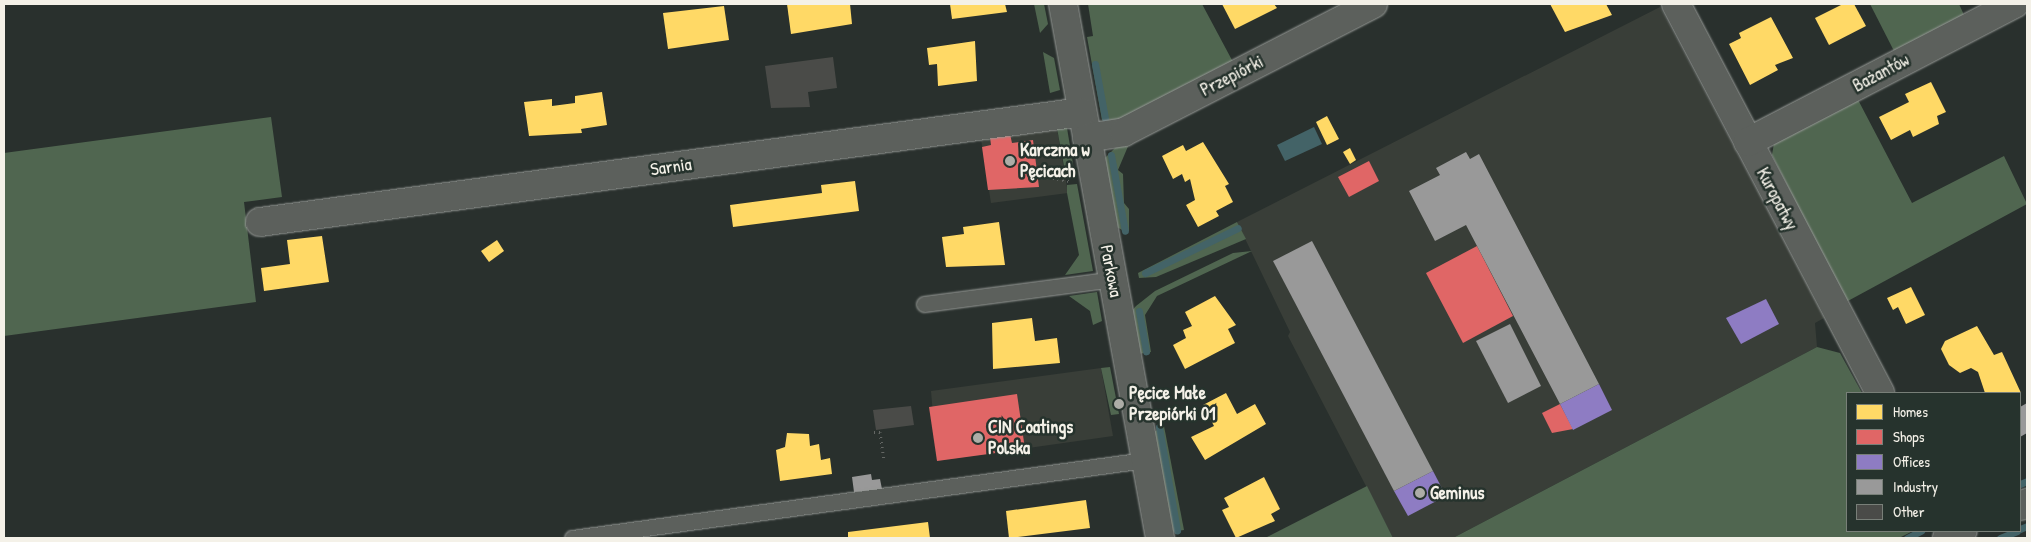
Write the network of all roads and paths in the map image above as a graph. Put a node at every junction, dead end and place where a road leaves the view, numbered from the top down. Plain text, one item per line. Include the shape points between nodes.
1 (1063, 4) edge
2 (1373, 4) edge
3 (1676, 4) edge
4 (2014, 4) edge
5 (1085, 125) junction
6 (1748, 142) junction
7 (1038, 175) dead end
8 (1080, 179) dead end
9 (260, 222) dead end
10 (1112, 279) junction
11 (924, 304) dead end
12 (1879, 392) edge
13 (874, 432) dead end
14 (1145, 460) junction
15 (884, 461) dead end
16 (572, 538) edge
17 (1160, 538) edge

1 - 5 street, Parkowa
2 - 5 street, Przepiórki via 1124,132
3 - 6 street, Kuropatwy
4 - 6 street, Bażantów
5 - 9 street, Sarnia
5 - 10 street, Parkowa
6 - 12 street, Kuropatwy
7 - 8 path via 1064,181
10 - 11 lane
10 - 14 street, Parkowa
13 - 15 path via 880,432
14 - 16 lane
14 - 17 street, Parkowa

